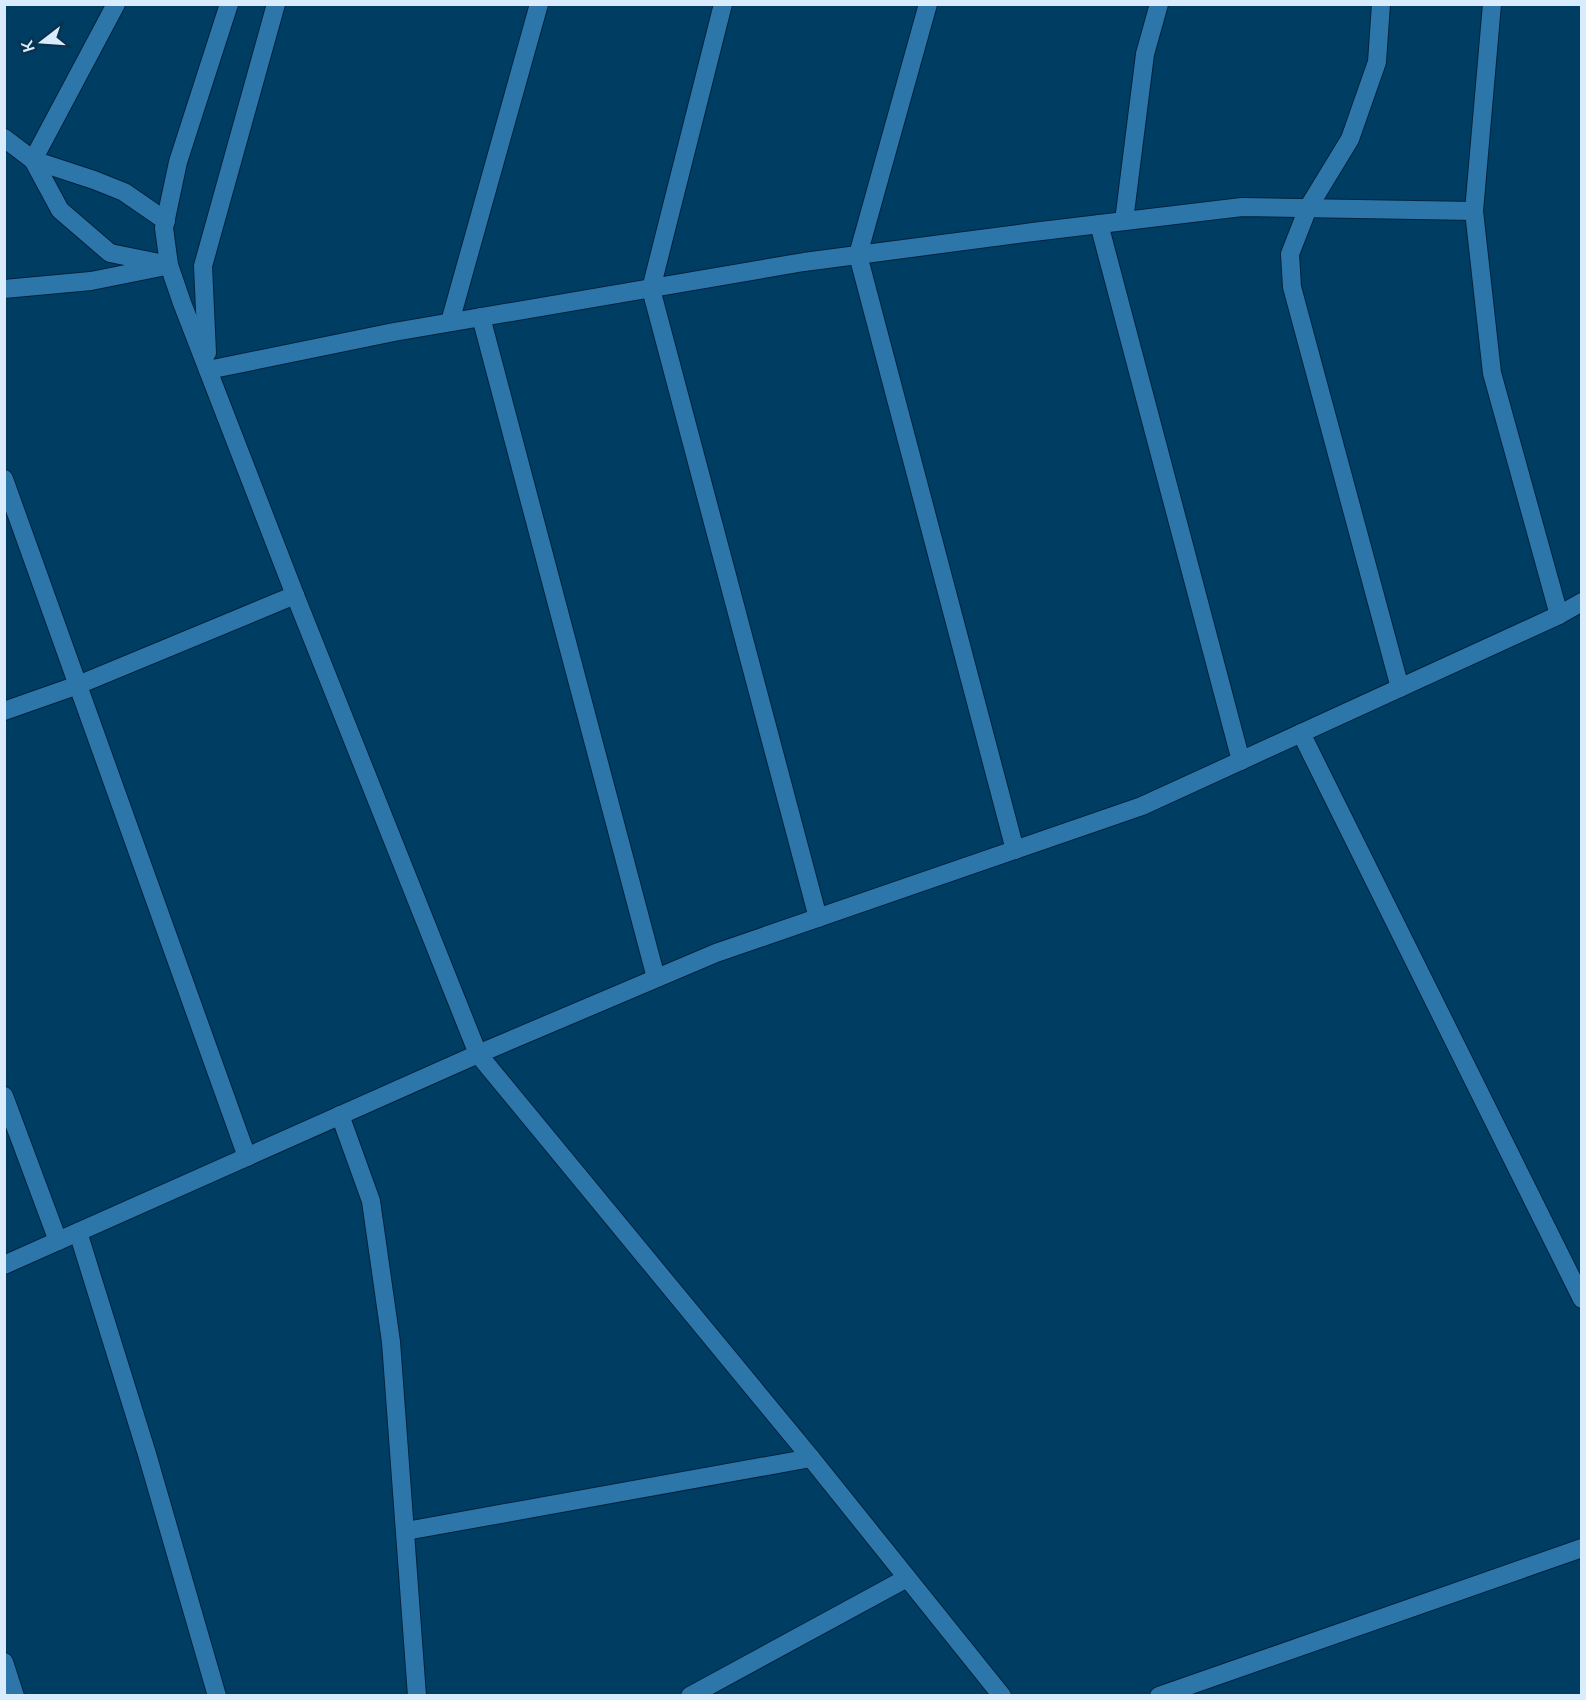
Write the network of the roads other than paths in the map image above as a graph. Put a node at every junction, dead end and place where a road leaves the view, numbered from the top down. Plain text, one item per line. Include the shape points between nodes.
1 (116, 4) edge
2 (229, 4) edge
3 (276, 4) edge
4 (539, 4) edge
5 (723, 4) edge
6 (928, 4) edge
7 (1159, 4) edge
8 (1381, 4) edge
9 (1492, 4) edge
10 (4, 138) edge
11 (33, 160) junction
12 (1308, 208) junction
13 (1474, 211) junction
14 (166, 221) junction
15 (1124, 221) junction
16 (1099, 224) junction
17 (858, 255) junction
18 (169, 265) junction
19 (4, 289) edge
20 (651, 289) junction
21 (481, 317) junction
22 (450, 322) junction
23 (208, 370) junction
24 (4, 479) edge
25 (295, 595) junction
26 (1581, 602) edge
27 (1559, 615) junction
28 (78, 685) junction
29 (1400, 688) junction
30 (4, 711) edge
31 (1301, 733) junction
32 (1241, 761) junction
33 (1015, 850) junction
34 (819, 918) junction
35 (656, 978) junction
36 (478, 1054) junction
37 (4, 1096) edge
38 (340, 1115) junction
39 (247, 1157) junction
40 (78, 1232) junction
41 (58, 1241) junction
42 (4, 1265) edge
43 (1581, 1299) edge
44 (811, 1458) junction
45 (406, 1531) junction
46 (1581, 1548) edge
47 (908, 1578) junction
48 (4, 1662) edge
49 (15, 1695) edge
50 (217, 1695) edge
51 (417, 1695) edge
52 (690, 1695) edge
53 (1002, 1695) edge
54 (1159, 1695) edge

1 - 11 street
2 - 14 street via 178,162
3 - 23 street via 203,266
4 - 22 street
5 - 20 street
6 - 17 street
7 - 15 street via 1145,54
8 - 12 street via 1377,62 1350,139
9 - 13 street
10 - 11 street
11 - 14 street via 124,192
11 - 18 street via 60,210 110,253
12 - 13 street
12 - 15 street via 1242,207
12 - 29 street via 1290,254 1292,287
13 - 27 street via 1492,373
14 - 18 street
15 - 16 street
16 - 17 street
16 - 32 street
17 - 20 street
17 - 33 street
18 - 19 street via 91,281
18 - 23 street
20 - 21 street
20 - 34 street
21 - 22 street
21 - 35 street
22 - 23 street
23 - 25 street
24 - 28 street
25 - 28 street
25 - 36 street
26 - 27 street
27 - 29 street
28 - 30 street
28 - 39 street
29 - 31 street
31 - 32 street
31 - 43 street
32 - 33 street via 1142,806
33 - 34 street
34 - 35 street
35 - 36 street
36 - 38 street
36 - 44 street
37 - 41 street
38 - 39 street
38 - 45 street via 371,1201 392,1342
39 - 40 street
40 - 41 street
40 - 50 street
41 - 42 street
44 - 45 street
44 - 47 street
45 - 51 street
46 - 54 street
47 - 52 street
47 - 53 street
48 - 49 street

